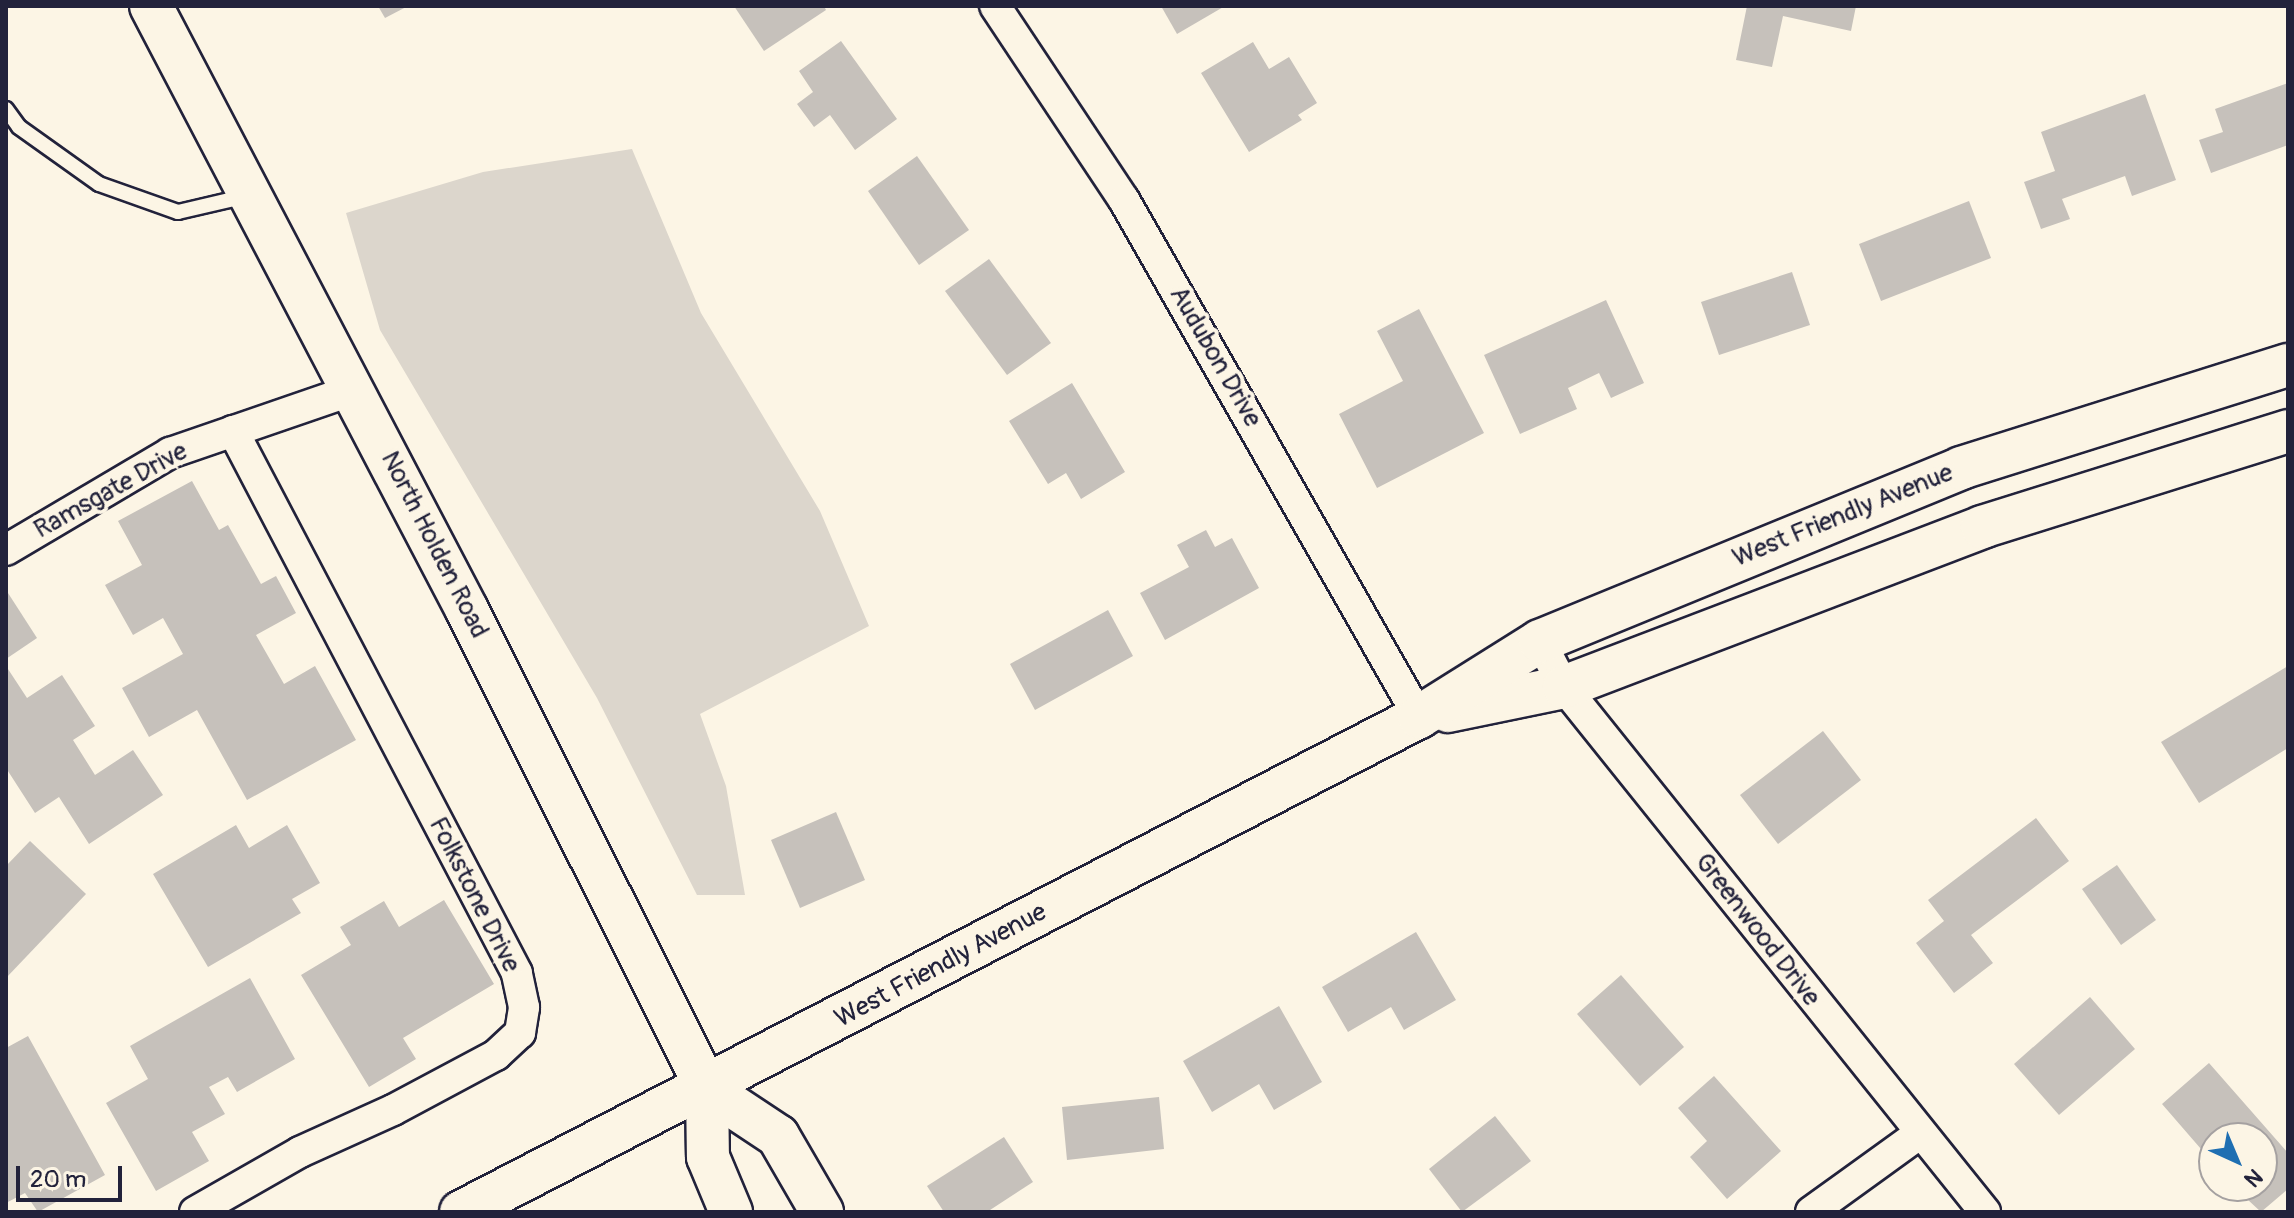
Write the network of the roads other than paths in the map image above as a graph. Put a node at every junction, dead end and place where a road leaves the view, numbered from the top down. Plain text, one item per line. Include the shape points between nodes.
1 (151, 6) edge
2 (995, 6) edge
3 (6, 109) edge
4 (252, 195) junction
5 (2288, 365) edge
6 (353, 390) junction
7 (233, 431) junction
8 (2288, 431) edge
9 (6, 550) edge
10 (1540, 641) junction
11 (1564, 687) junction
12 (1419, 717) junction
13 (707, 1089) junction
14 (1919, 1134) junction
15 (195, 1212) edge
16 (461, 1212) edge
17 (731, 1212) edge
18 (822, 1212) edge
19 (1811, 1212) edge
20 (1985, 1212) edge

1 - 4 main road, North Holden Road
2 - 12 street, Audubon Drive via 1131,212
3 - 4 lane via 19,127 99,184 178,212
4 - 6 main road, North Holden Road
5 - 10 main road, West Friendly Avenue via 1961,468
6 - 7 street, Ramsgate Drive
6 - 13 main road, North Holden Road
7 - 9 street, Ramsgate Drive via 170,453
7 - 15 street, Folkstone Drive via 517,973 524,1007 520,1033 496,1055 300,1152
8 - 11 main road, West Friendly Avenue via 1982,527
10 - 11 street, Greenwood Drive
10 - 12 main road, West Friendly Avenue
11 - 12 main road, West Friendly Avenue
11 - 14 street, Greenwood Drive
12 - 13 main road, West Friendly Avenue
13 - 16 main road, West Friendly Avenue
13 - 17 main road, North Holden Road via 708,1157
13 - 18 main road, North Holden Road via 778,1136
14 - 19 street
14 - 20 street, Greenwood Drive

